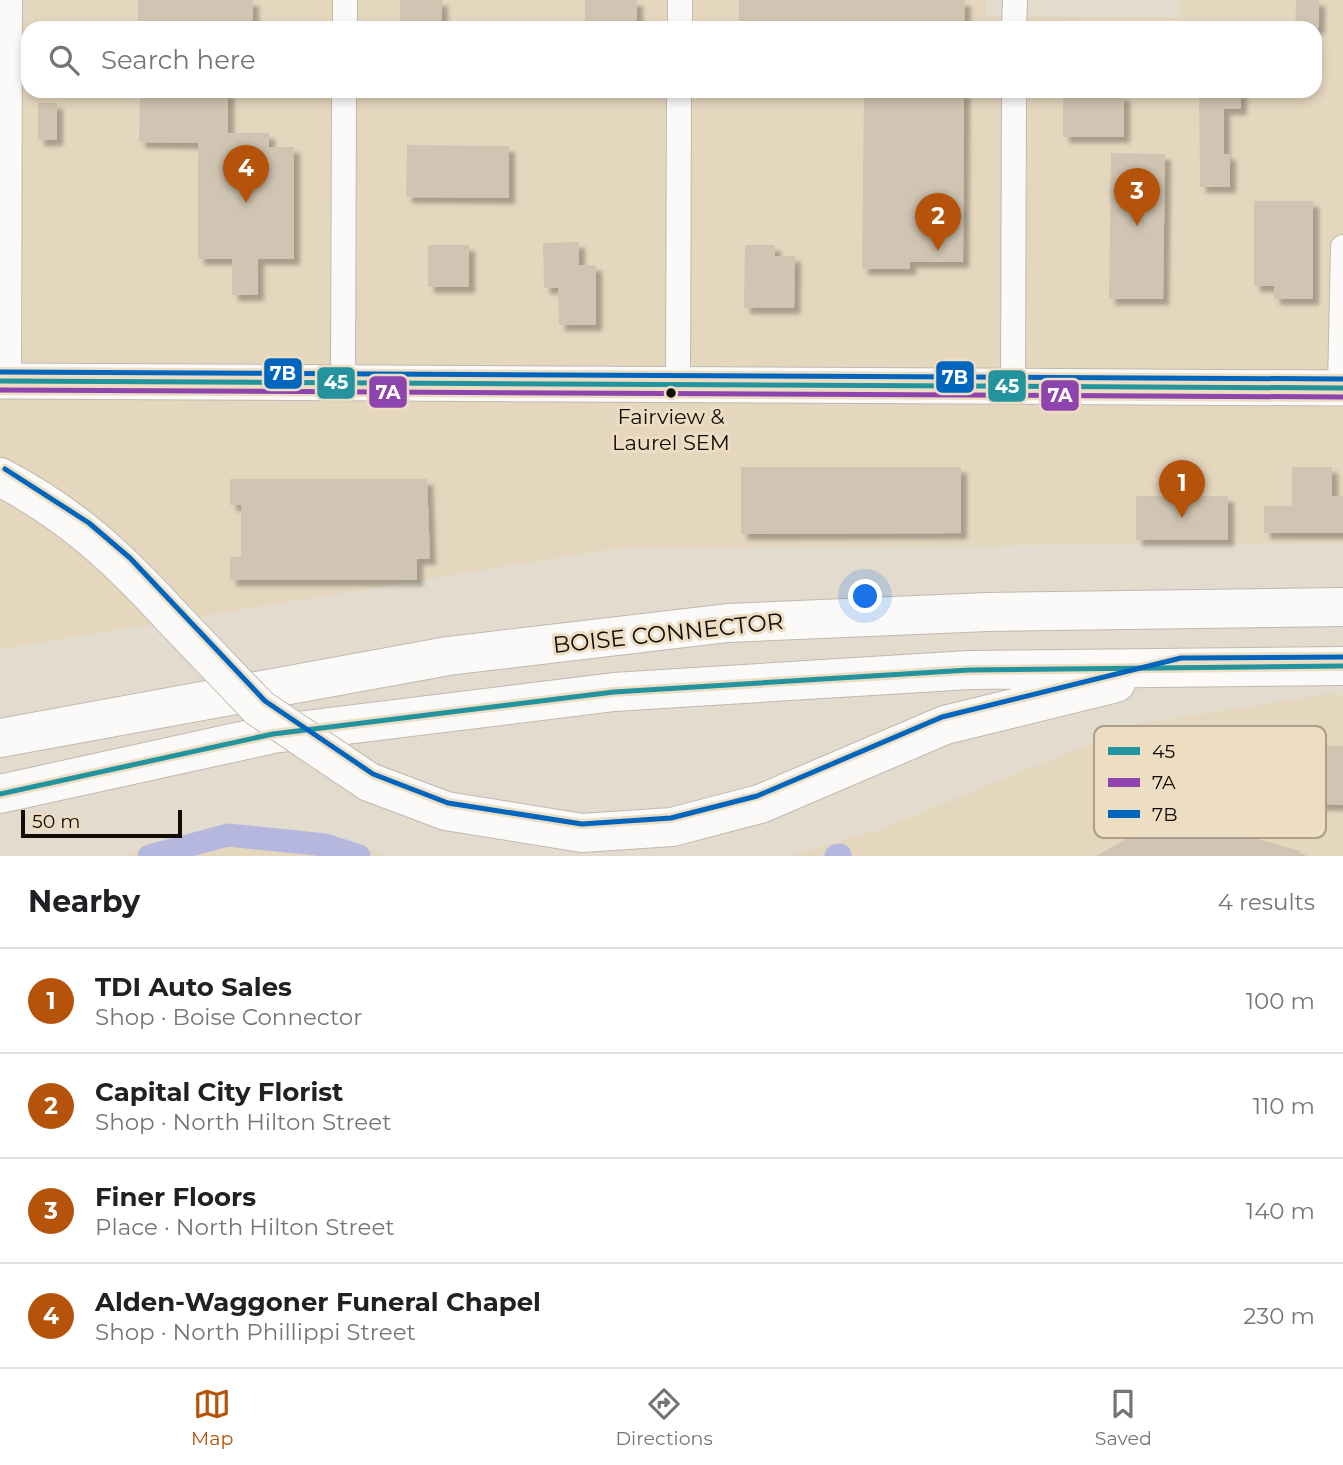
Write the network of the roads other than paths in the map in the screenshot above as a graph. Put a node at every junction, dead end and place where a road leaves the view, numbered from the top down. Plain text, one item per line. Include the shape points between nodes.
1 (10, 0) edge
2 (345, 0) edge
3 (680, 0) edge
4 (1014, 0) edge
5 (345, 21) edge
6 (680, 21) edge
7 (1014, 21) edge
8 (345, 98) edge
9 (679, 98) edge
10 (1014, 98) edge
11 (1343, 247) edge
12 (4, 382) edge
13 (343, 383) junction
14 (678, 384) junction
15 (1013, 386) junction
16 (1342, 388) edge
17 (0, 477) edge
18 (1343, 607) edge
19 (1343, 666) edge
20 (1183, 667) junction
21 (5, 736) edge
22 (0, 794) edge

1 - 12 street
2 - 5 street
3 - 6 street
4 - 7 street
8 - 13 street
9 - 14 street
10 - 15 street
11 - 16 street
12 - 13 main road
13 - 14 main road
14 - 15 main road
15 - 16 main road
17 - 20 highway, bridge via 84,530 124,565 259,708 369,782 446,811 582,833 672,827 760,804 945,725
18 - 21 highway, BOISE CONNECTOR via 988,612 728,623 448,656
19 - 20 highway
20 - 22 highway via 969,670 614,692 273,734

